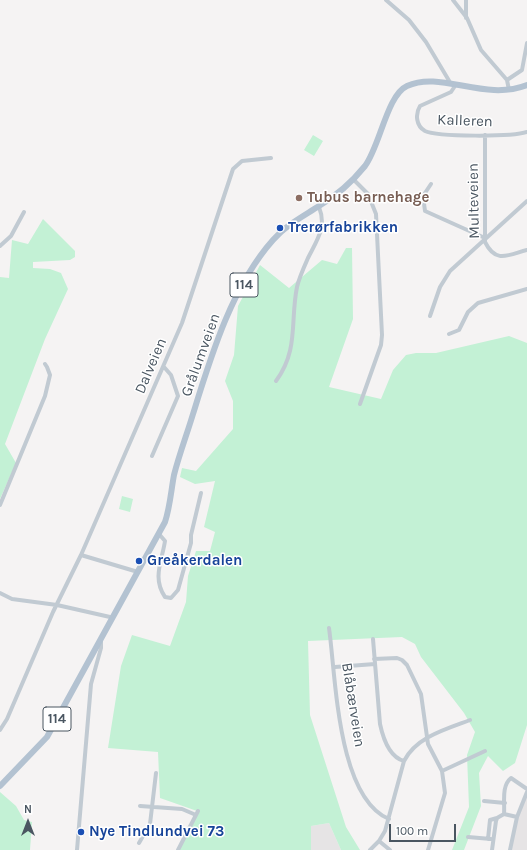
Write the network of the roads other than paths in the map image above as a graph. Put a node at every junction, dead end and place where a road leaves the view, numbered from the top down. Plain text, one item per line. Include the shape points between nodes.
1 (386, 0) edge
2 (454, 0) edge
3 (466, 0) edge
4 (466, 18) junction
5 (527, 42) edge
6 (507, 80) junction
7 (453, 85) junction
8 (527, 85) edge
9 (509, 90) junction
10 (527, 132) edge
11 (485, 135) junction
12 (271, 158) dead end
13 (353, 179) junction
14 (431, 184) dead end
15 (527, 201) edge
16 (319, 207) junction
17 (24, 212) dead end
18 (485, 238) junction
19 (0, 246) edge
20 (527, 250) edge
21 (527, 289) edge
22 (430, 316) dead end
23 (449, 334) dead end
24 (44, 364) dead end
25 (164, 367) junction
26 (276, 381) dead end
27 (360, 404) dead end
28 (152, 456) dead end
29 (201, 493) dead end
30 (0, 505) edge
31 (159, 534) junction
32 (81, 555) junction
33 (138, 572) junction
34 (0, 593) edge
35 (57, 605) junction
36 (110, 616) dead end
37 (329, 628) dead end
38 (373, 639) dead end
39 (101, 642) junction
40 (375, 662) junction
41 (335, 667) junction
42 (470, 720) dead end
43 (0, 730) edge
44 (427, 739) junction
45 (486, 752) dead end
46 (404, 761) junction
47 (442, 771) junction
48 (156, 773) dead end
49 (0, 786) edge
50 (527, 790) edge
51 (484, 801) dead end
52 (505, 803) junction
53 (140, 806) dead end
54 (152, 807) junction
55 (504, 814) junction
56 (517, 817) junction
57 (389, 819) junction
58 (468, 837) dead end
59 (491, 839) junction
60 (379, 841) junction
61 (139, 843) dead end
62 (77, 850) edge
63 (178, 850) edge
64 (370, 850) edge
65 (390, 850) edge
66 (428, 850) edge
67 (492, 850) edge
68 (510, 850) edge

1 - 7 street via 409,20
2 - 4 street
3 - 4 street
4 - 6 street via 481,50
5 - 6 street via 522,70
6 - 9 street
7 - 9 main road, Grålumveien / 114 via 490,91
7 - 11 street, Kalleren via 451,92 420,106 417,115 419,125 431,133
7 - 13 main road, Grålumveien / 114 via 418,83 400,90 374,152
8 - 9 main road, Grålumveien / 114
10 - 11 street, Kalleren
11 - 18 street, Multeveien
12 - 25 street, Dalveien via 242,161 233,169 182,323
13 - 16 main road, Grålumveien / 114
13 - 27 street via 368,194 376,214 382,335 381,345
14 - 18 street via 423,196 426,212
15 - 18 street
16 - 26 street via 321,234 297,286 292,343 286,367
16 - 31 main road, Grålumveien / 114 via 284,229 264,252 224,324 182,448 174,475 168,514
17 - 19 street via 11,236
18 - 20 street, Multeveien via 490,250 497,256
18 - 22 street via 445,276
21 - 23 street via 478,303 468,312 460,330
24 - 30 street via 48,367 50,375 45,396
25 - 28 street via 171,375 178,396
25 - 32 street, Dalveien
29 - 31 street via 191,535 192,543 178,590 171,598 165,597 158,582 159,561 165,541
31 - 33 main road, Grålumveien / 114
32 - 33 street
32 - 35 street, Dalveien
33 - 39 main road, Grålumveien / 114
34 - 35 street via 12,599
35 - 36 street
35 - 43 street, Dalveien
37 - 41 street, Blåbærveien
38 - 40 street
39 - 49 main road, Grålumveien / 114 via 47,737
39 - 62 street via 91,684
40 - 41 street
40 - 44 street via 397,658 407,665 422,694
40 - 46 street via 383,736 395,756
41 - 57 street, Blåbærveien via 341,728 353,773 361,795 368,804
42 - 44 street
44 - 46 street via 413,747
44 - 47 street
45 - 47 street
46 - 57 street
47 - 66 street via 444,793
48 - 54 street
50 - 52 street via 518,782 509,779 505,788
50 - 56 street
51 - 52 street
52 - 55 street
53 - 54 street
54 - 61 street via 150,824
54 - 63 street via 197,813
55 - 56 street
55 - 59 street via 490,820
56 - 68 street
57 - 60 street
58 - 59 street
59 - 67 street
60 - 64 street
60 - 65 street

